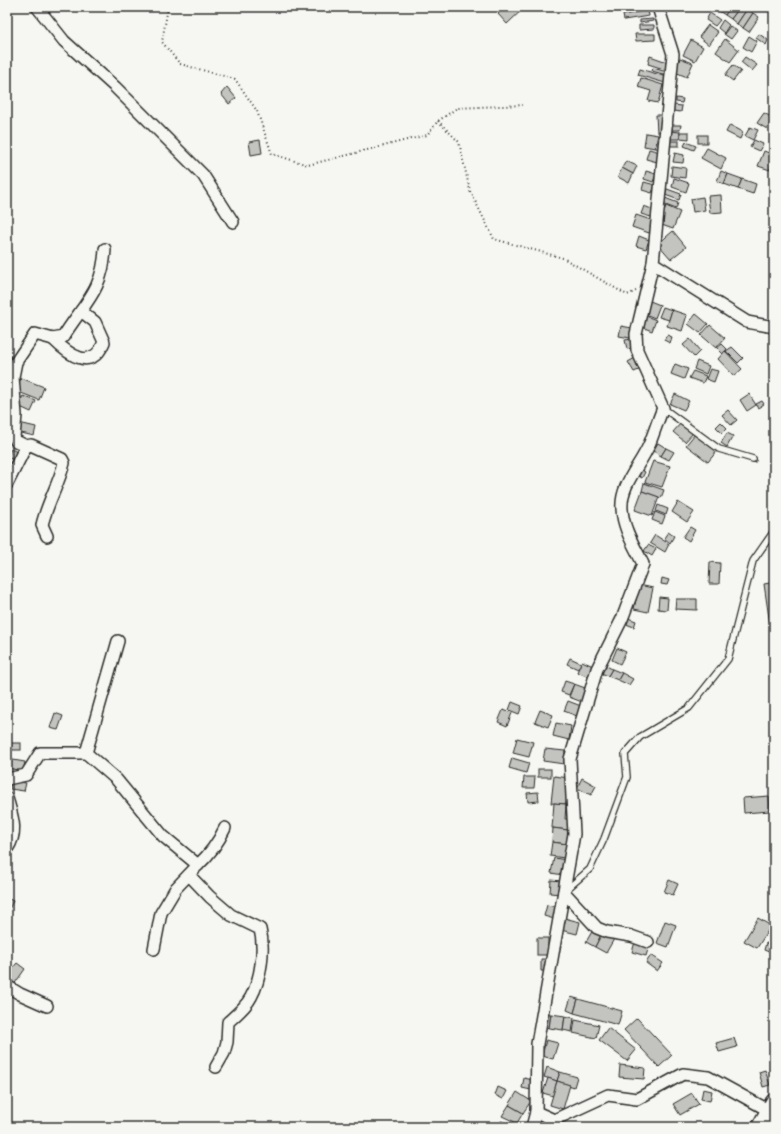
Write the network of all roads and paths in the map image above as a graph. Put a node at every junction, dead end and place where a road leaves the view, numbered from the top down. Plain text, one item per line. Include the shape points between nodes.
1 (37, 7) edge
2 (168, 7) edge
3 (658, 7) edge
4 (523, 105) dead end
5 (438, 121) junction
6 (233, 222) dead end
7 (105, 249) dead end
8 (653, 263) junction
9 (649, 279) junction
10 (81, 311) junction
11 (774, 327) edge
12 (53, 339) junction
13 (662, 408) junction
14 (26, 446) junction
15 (753, 459) dead end
16 (7, 484) edge
17 (774, 531) edge
18 (47, 536) dead end
19 (118, 641) dead end
20 (86, 753) junction
21 (7, 779) edge
22 (7, 798) edge
23 (226, 828) dead end
24 (7, 849) edge
25 (198, 865) junction
26 (189, 875) junction
27 (564, 892) junction
28 (648, 942) dead end
29 (154, 949) dead end
30 (7, 986) edge
31 (47, 1006) dead end
32 (216, 1067) dead end
33 (771, 1106) edge
34 (536, 1112) junction
35 (532, 1127) edge
36 (760, 1127) edge

1 - 6 street via 64,41 115,87 203,175
2 - 5 path via 162,42 180,64 235,79 257,111 272,154 308,165 426,135
3 - 8 street via 673,54
4 - 5 path via 457,108
5 - 9 path via 459,142 470,191 494,239 563,258 627,295 639,290
7 - 10 street via 104,267 93,295
8 - 9 street
8 - 11 street via 747,322
9 - 13 street via 636,334 637,350
10 - 12 street via 63,337
10 - 12 street via 95,322 104,342 94,357 82,360 64,350
12 - 14 street via 34,334 16,362 12,385 16,415 14,436 16,441
13 - 15 lane via 719,449
13 - 27 street via 648,447 623,494 622,510 628,533 643,564 622,618 597,668 570,759 574,834
14 - 16 street
14 - 18 street via 40,448 62,458 64,463 42,525
17 - 27 lane via 753,561 728,659 689,708 640,738 626,754 627,777 604,839 590,869
19 - 20 street
20 - 21 street via 40,753 26,775
20 - 25 street via 116,779 163,836
22 - 24 street via 15,828 12,842
23 - 25 street via 219,842
25 - 26 street
26 - 29 street via 176,888 161,913
26 - 32 street via 231,915 260,929 263,939 263,954 251,996 228,1022 227,1042
27 - 28 street via 597,928
27 - 34 street via 537,1044
30 - 31 street
33 - 34 street via 708,1077 682,1074 637,1099 608,1095 554,1120
33 - 36 street
34 - 35 street

